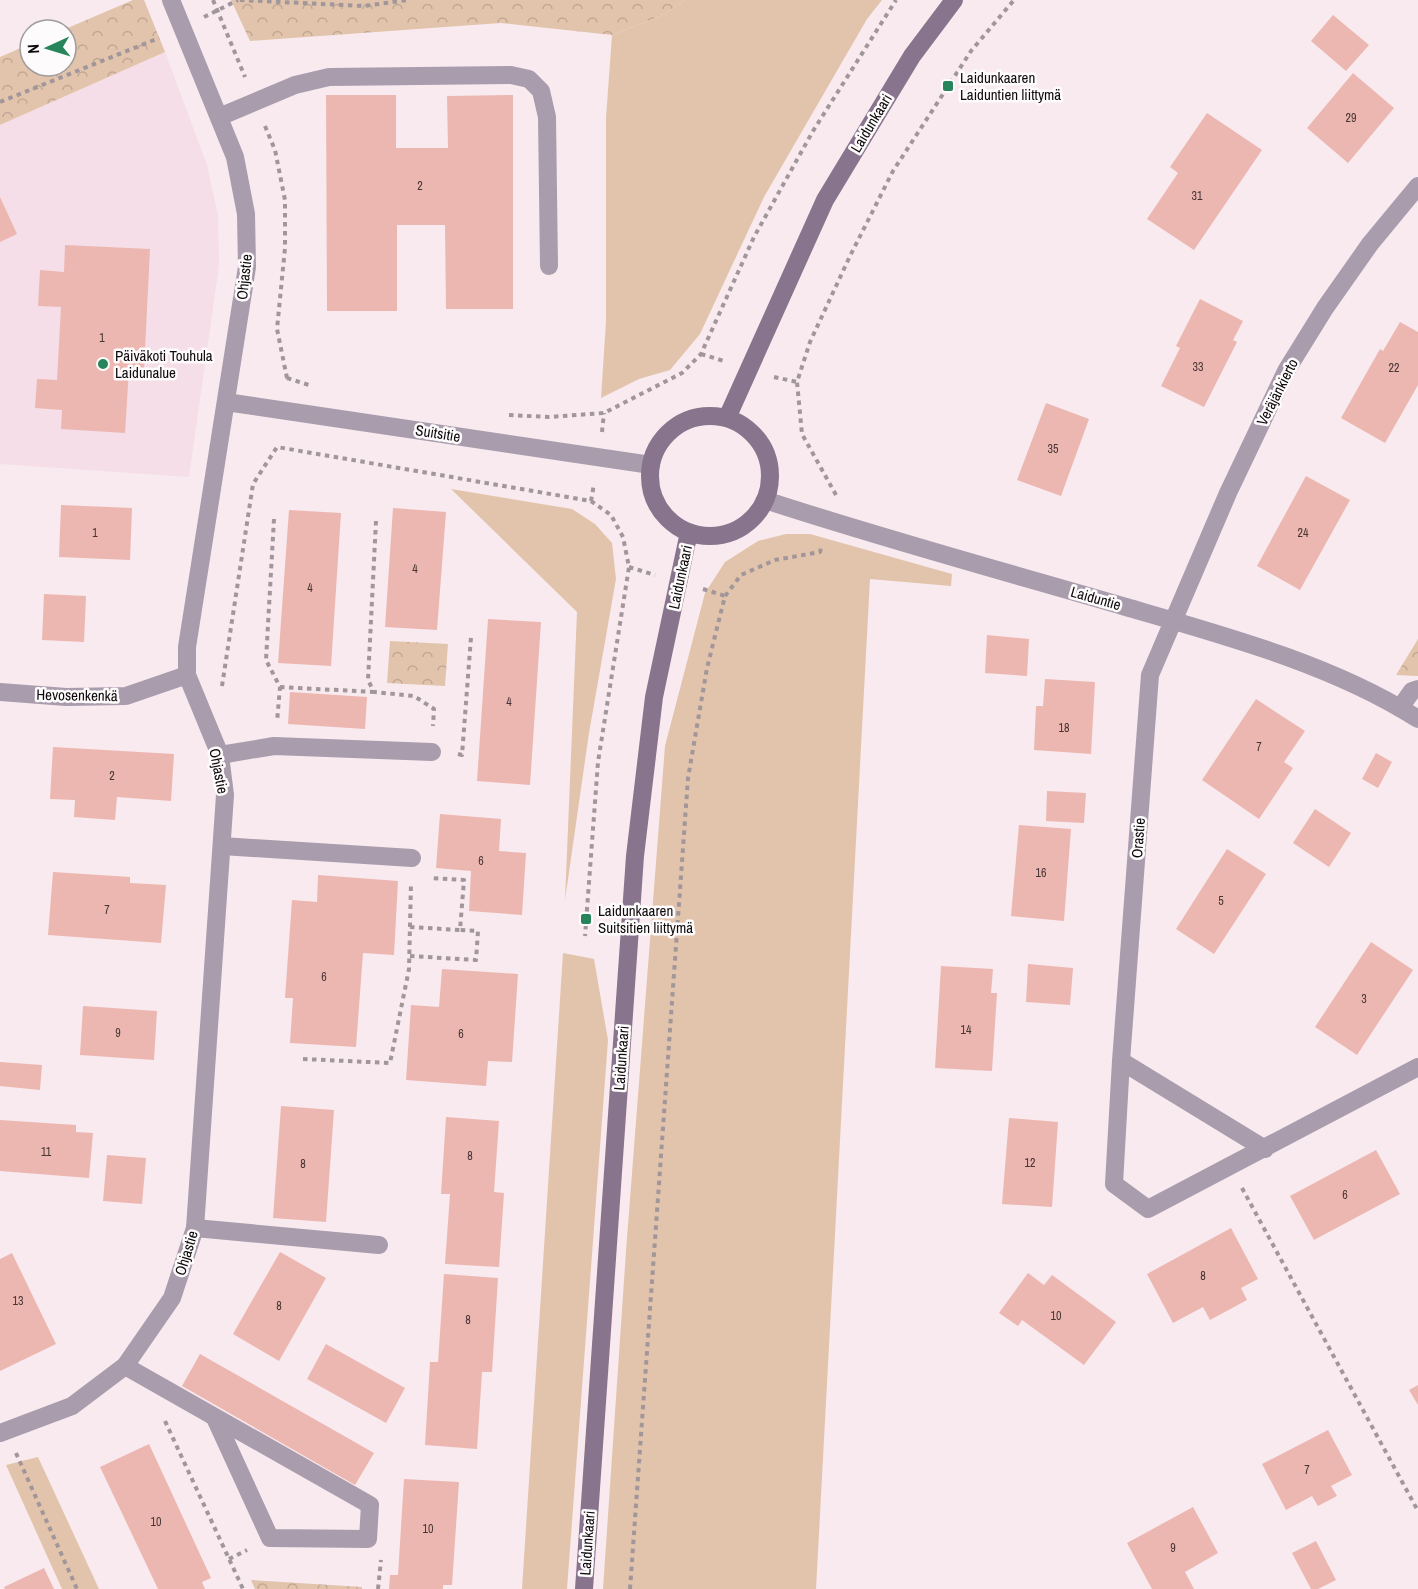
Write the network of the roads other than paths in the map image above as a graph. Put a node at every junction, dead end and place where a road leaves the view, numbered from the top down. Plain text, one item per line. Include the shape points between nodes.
1 (171, 0) edge
2 (954, 0) edge
3 (219, 117) junction
4 (1418, 186) edge
5 (549, 266) dead end
6 (226, 402) junction
7 (727, 418) junction
8 (651, 465) junction
9 (765, 500) junction
10 (689, 532) junction
11 (1174, 621) junction
12 (187, 675) junction
13 (1418, 689) edge
14 (0, 692) edge
15 (1401, 708) junction
16 (1418, 719) edge
17 (432, 752) road end
18 (220, 755) junction
19 (222, 846) junction
20 (412, 858) road end
21 (1121, 1061) junction
22 (1418, 1067) edge
23 (1264, 1149) junction
24 (195, 1228) junction
25 (379, 1245) dead end
26 (125, 1366) junction
27 (215, 1418) junction
28 (0, 1433) edge
29 (584, 1589) edge

1 - 3 street, Ohjastie
2 - 7 street, Laidunkaari via 912,56 825,200
3 - 5 street via 295,86 329,77 511,75 529,79 542,91 547,117
3 - 6 street, Ohjastie via 235,157 246,214 247,245
4 - 11 street, Veräjänkierto via 1370,244 1286,371 1228,493
6 - 8 street, Suitsitie
6 - 12 street, Ohjastie via 187,646
7 - 8 street via 707,415 670,430 657,446
7 - 9 street via 755,436 764,450 769,466
8 - 10 street via 654,498 674,524
9 - 10 street via 741,527 725,534
9 - 11 street, Laiduntie
10 - 29 street, Laidunkaari via 654,697 635,856
11 - 15 street, Laiduntie via 1301,662
11 - 21 street, Orastie via 1150,675
12 - 14 street, Hevosenkenkä via 126,696
12 - 18 street, Ohjastie
13 - 15 street via 1412,691
15 - 16 street, Laiduntie
17 - 18 street via 274,746
18 - 19 street, Ohjastie via 225,795
19 - 20 street
19 - 24 street, Ohjastie
21 - 23 street
21 - 23 street, Orastie via 1114,1184 1148,1209
22 - 23 street, Orastie
24 - 25 street
24 - 26 street, Ohjastie via 172,1298
26 - 27 street
26 - 28 street, Ohjastie via 72,1406
27 - 27 street via 370,1505 368,1539 270,1538

